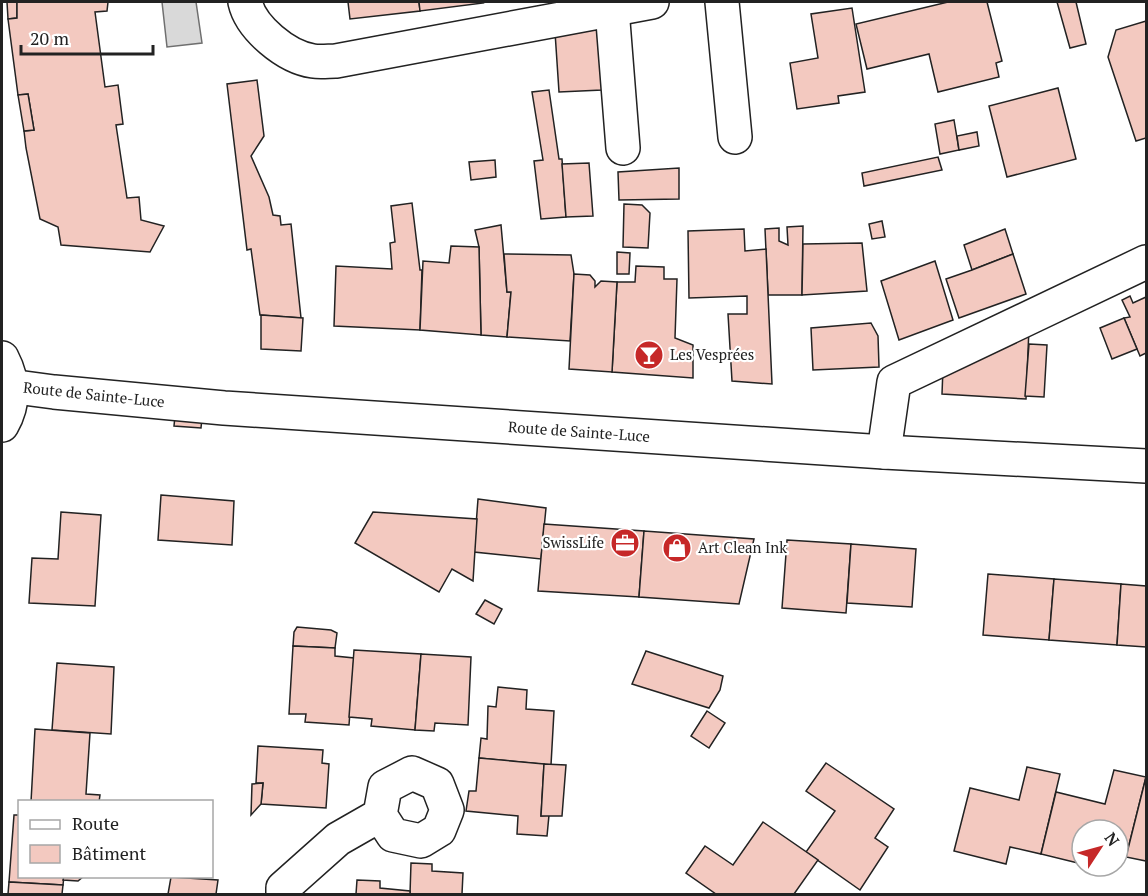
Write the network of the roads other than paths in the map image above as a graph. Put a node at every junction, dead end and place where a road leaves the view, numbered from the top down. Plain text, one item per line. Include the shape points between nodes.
1 (245, 2) edge
2 (652, 2) edge
3 (722, 2) edge
4 (612, 9) junction
5 (735, 137) dead end
6 (623, 148) dead end
7 (1146, 262) edge
8 (5, 376) edge
9 (2, 425) edge
10 (884, 452) junction
11 (1146, 466) edge
12 (380, 815) dead end
13 (283, 894) edge

1 - 4 street via 254,22 288,52 312,61 336,62
2 - 4 street
3 - 5 street
4 - 6 street
7 - 10 street via 894,382
8 - 9 street, Route de Sainte-Luce via 10,406
8 - 10 street, Route de Sainte-Luce via 54,392 224,408
10 - 11 street, Route de Sainte-Luce
12 - 13 street via 338,840 283,888

